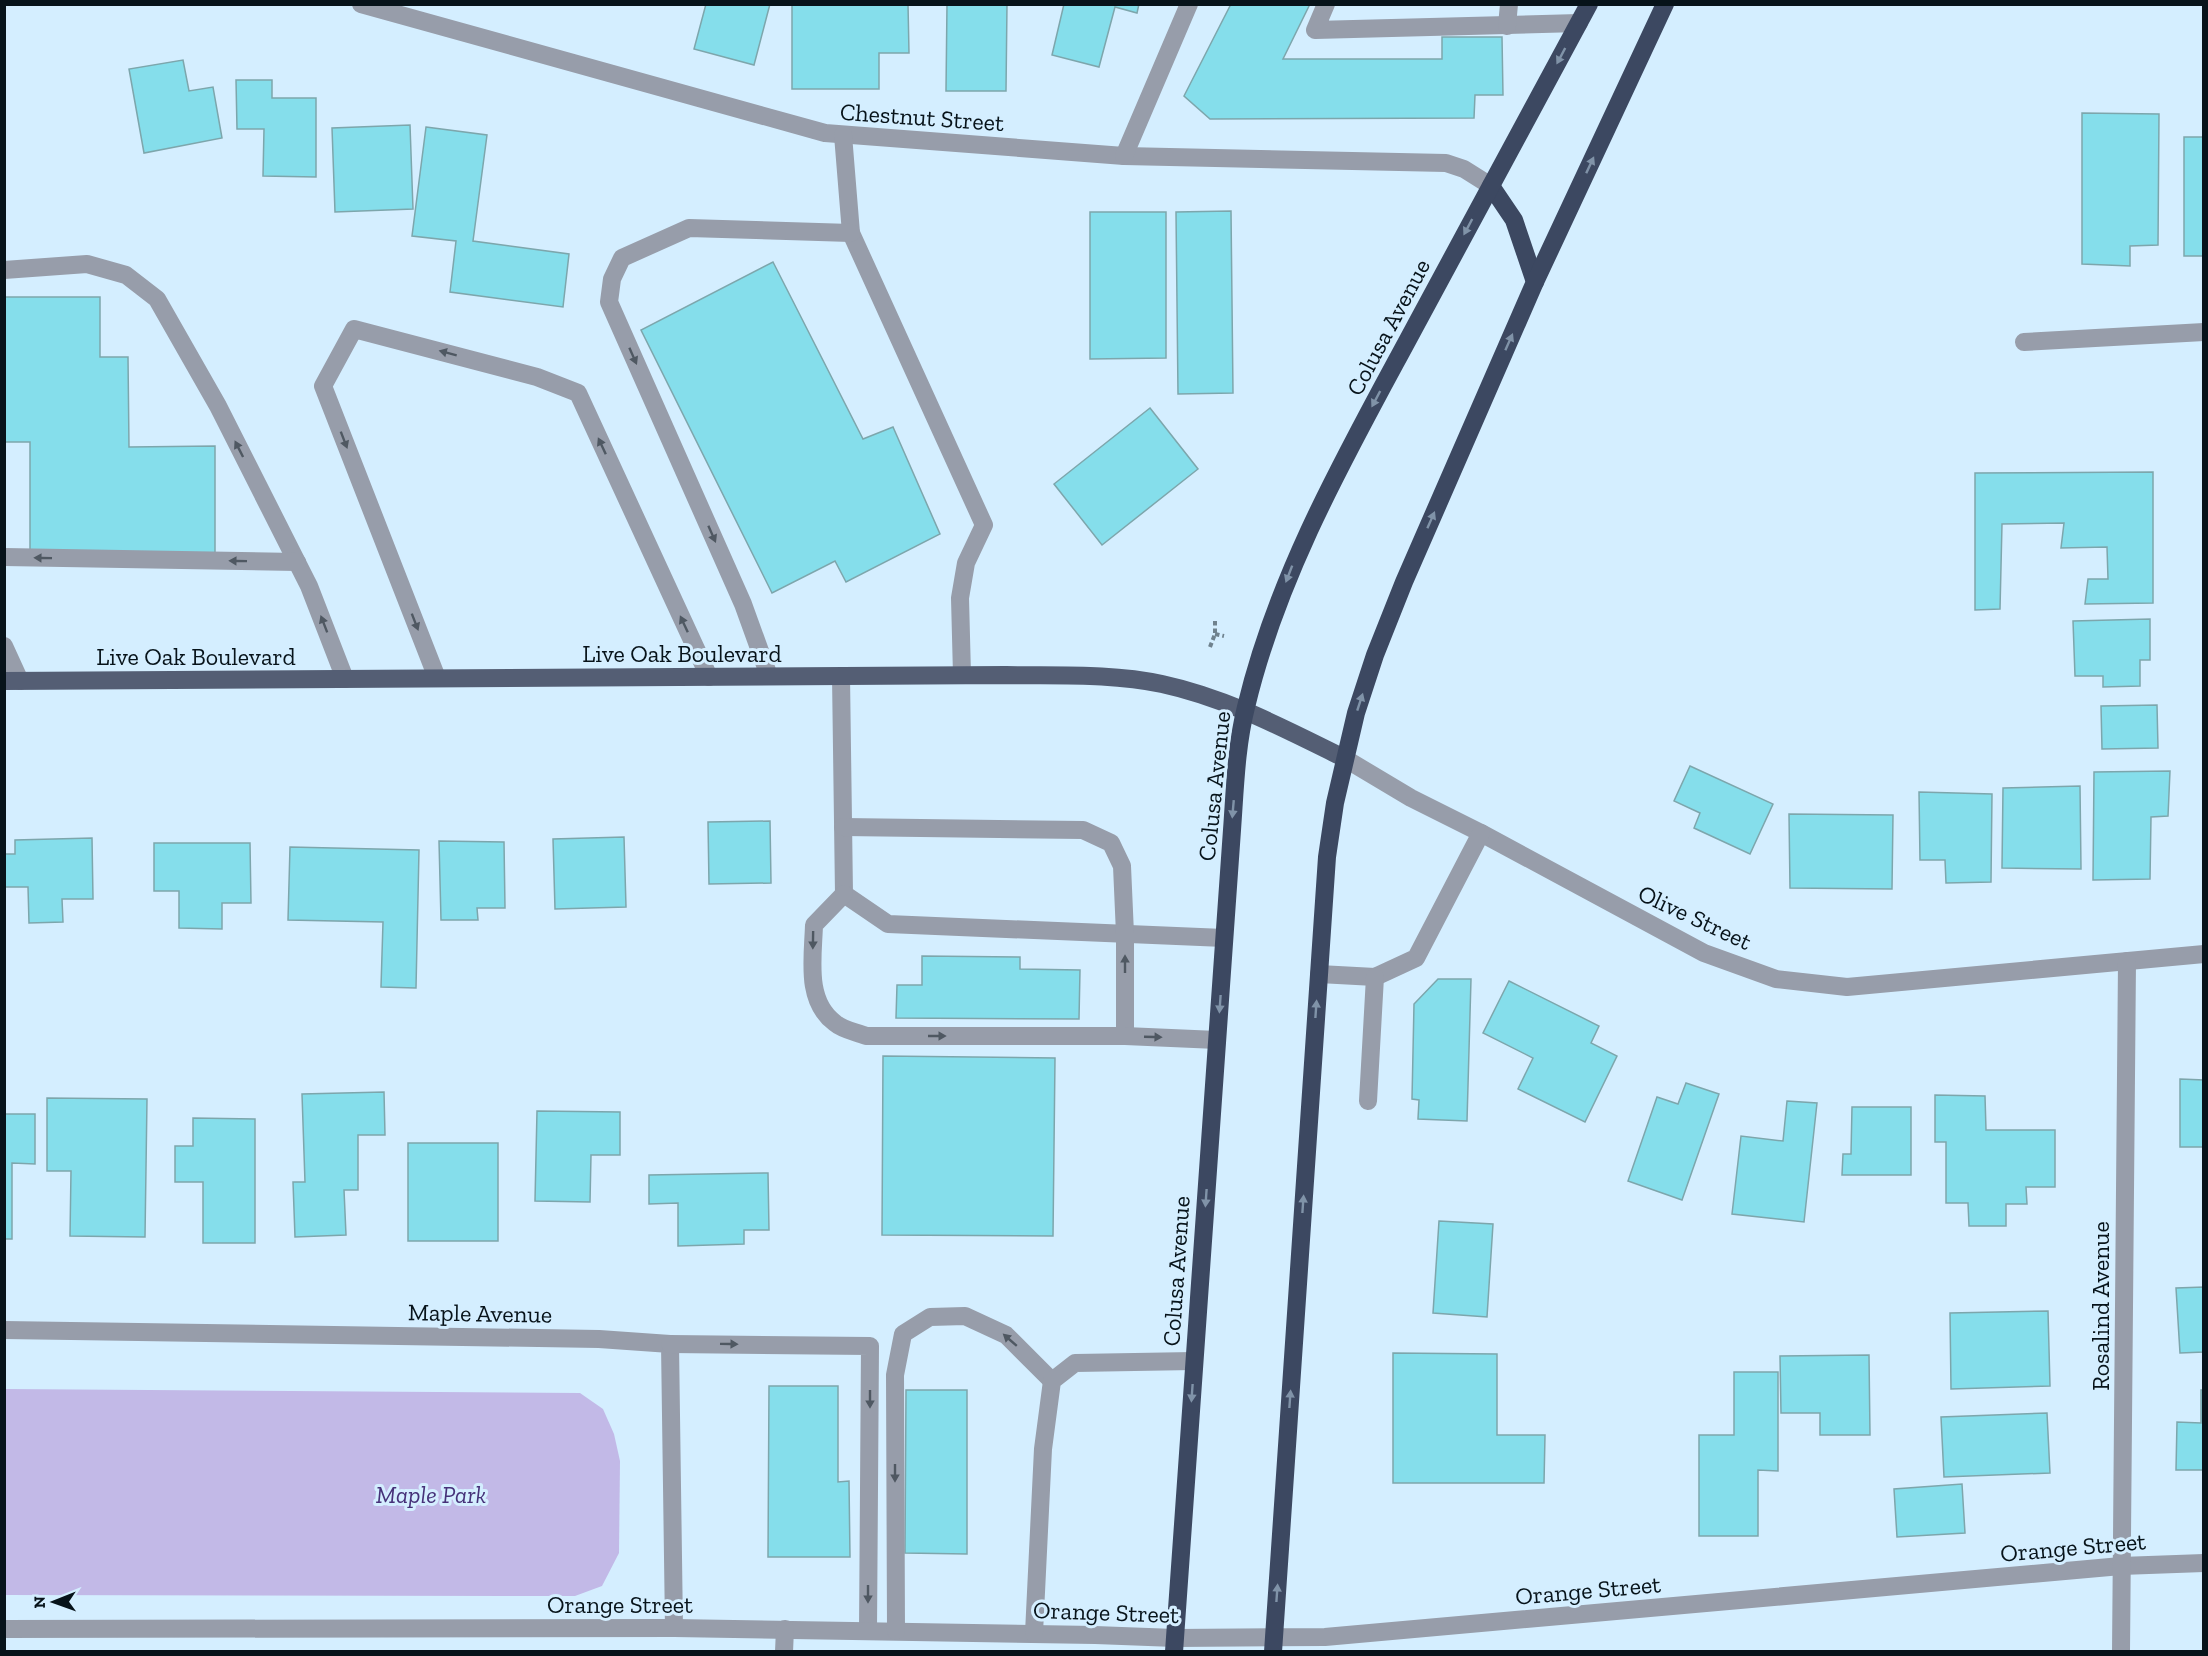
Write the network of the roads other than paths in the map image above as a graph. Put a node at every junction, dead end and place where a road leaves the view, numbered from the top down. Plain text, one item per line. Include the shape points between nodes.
1 (361, 4) edge
2 (1189, 4) edge
3 (1326, 4) edge
4 (1509, 4) edge
5 (1589, 4) edge
6 (1665, 4) edge
7 (1579, 23) junction
8 (1508, 26) junction
9 (843, 135) junction
10 (1124, 156) junction
11 (1491, 186) junction
12 (851, 233) junction
13 (4, 270) edge
14 (1535, 282) junction
15 (2204, 332) edge
16 (2024, 342) dead end
17 (4, 557) edge
18 (297, 562) junction
19 (4, 646) edge
20 (962, 675) junction
21 (769, 676) junction
22 (841, 676) junction
23 (709, 677) junction
24 (437, 678) junction
25 (345, 679) junction
26 (12, 681) edge
27 (1245, 710) junction
28 (1344, 758) junction
29 (843, 827) junction
30 (1481, 833) junction
31 (844, 894) junction
32 (1125, 934) junction
33 (1224, 938) junction
34 (2204, 954) edge
35 (2127, 961) junction
36 (1319, 974) junction
37 (1375, 977) junction
38 (1125, 1036) junction
39 (1217, 1040) junction
40 (1368, 1101) dead end
41 (4, 1330) edge
42 (670, 1344) junction
43 (1194, 1361) junction
44 (1052, 1381) junction
45 (2204, 1563) edge
46 (2121, 1566) junction
47 (674, 1628) junction
48 (4, 1629) edge
49 (784, 1629) junction
50 (868, 1630) junction
51 (896, 1631) junction
52 (1034, 1634) junction
53 (1175, 1645) edge
54 (1273, 1645) edge
55 (784, 1652) edge
56 (2121, 1652) edge

1 - 9 street, Chestnut Street
2 - 10 street
3 - 8 street via 1315,30
4 - 8 street
5 - 7 highway, Colusa Avenue
14 -> 6 highway
7 - 8 street
7 -> 11 highway, Colusa Avenue
9 - 10 street, Chestnut Street
9 - 12 street
10 - 11 street, Chestnut Street via 1446,163
11 - 14 highway via 1514,220
11 -> 27 highway, Colusa Avenue via 1292,565 1265,637
12 - 20 street via 984,525 966,563 960,598
12 -> 21 street via 689,228 622,258 612,279 609,302 743,604
18 -> 13 street via 218,406 157,298 126,275 87,264
28 -> 14 highway via 1375,655 1404,582
15 - 16 street
18 -> 17 street
25 -> 18 street
19 - 26 street
20 - 22 main road, Live Oak Boulevard
20 - 27 main road, Live Oak Boulevard via 1120,678 1161,684
21 - 22 main road, Live Oak Boulevard
21 - 23 main road, Live Oak Boulevard
22 - 29 street
23 - 24 main road, Live Oak Boulevard
23 -> 24 street via 578,393 537,377 354,329 323,386
24 - 25 main road, Live Oak Boulevard
25 - 26 main road, Live Oak Boulevard
27 - 28 main road, Live Oak Boulevard
27 -> 33 highway, Colusa Avenue via 1236,775
28 - 30 street, Olive Street
28 - 36 highway via 1327,856
29 - 31 street
29 - 32 street via 1083,830 1111,843 1122,866
30 - 35 street, Olive Street via 1704,953 1776,979 1847,987
30 - 37 street via 1416,958
31 - 32 street via 888,924
31 -> 38 street via 814,925 813,979 819,1007 836,1024 866,1036
32 - 33 street
38 -> 32 street
33 -> 39 highway, Colusa Avenue
34 - 35 street, Olive Street
35 - 46 street, Rosalind Avenue
36 - 37 street
54 -> 36 highway
37 - 40 street
38 -> 39 street
39 -> 43 highway, Colusa Avenue
41 - 42 street, Maple Avenue via 599,1339
42 - 47 street
42 -> 50 street, Maple Avenue via 870,1346
43 - 44 street via 1075,1363
43 -> 53 highway, Colusa Avenue
44 -> 51 street via 1006,1335 965,1316 930,1317 903,1334 895,1375
44 - 52 street via 1042,1449
45 - 46 street, Orange Street
46 - 54 street, Orange Street
46 - 56 street, Rosalind Avenue
47 - 48 street, Orange Street
47 - 49 street, Orange Street
49 - 50 street, Orange Street
49 - 55 street
50 - 51 street, Orange Street
51 - 52 street, Orange Street
52 - 53 street, Orange Street
53 - 54 street, Orange Street

